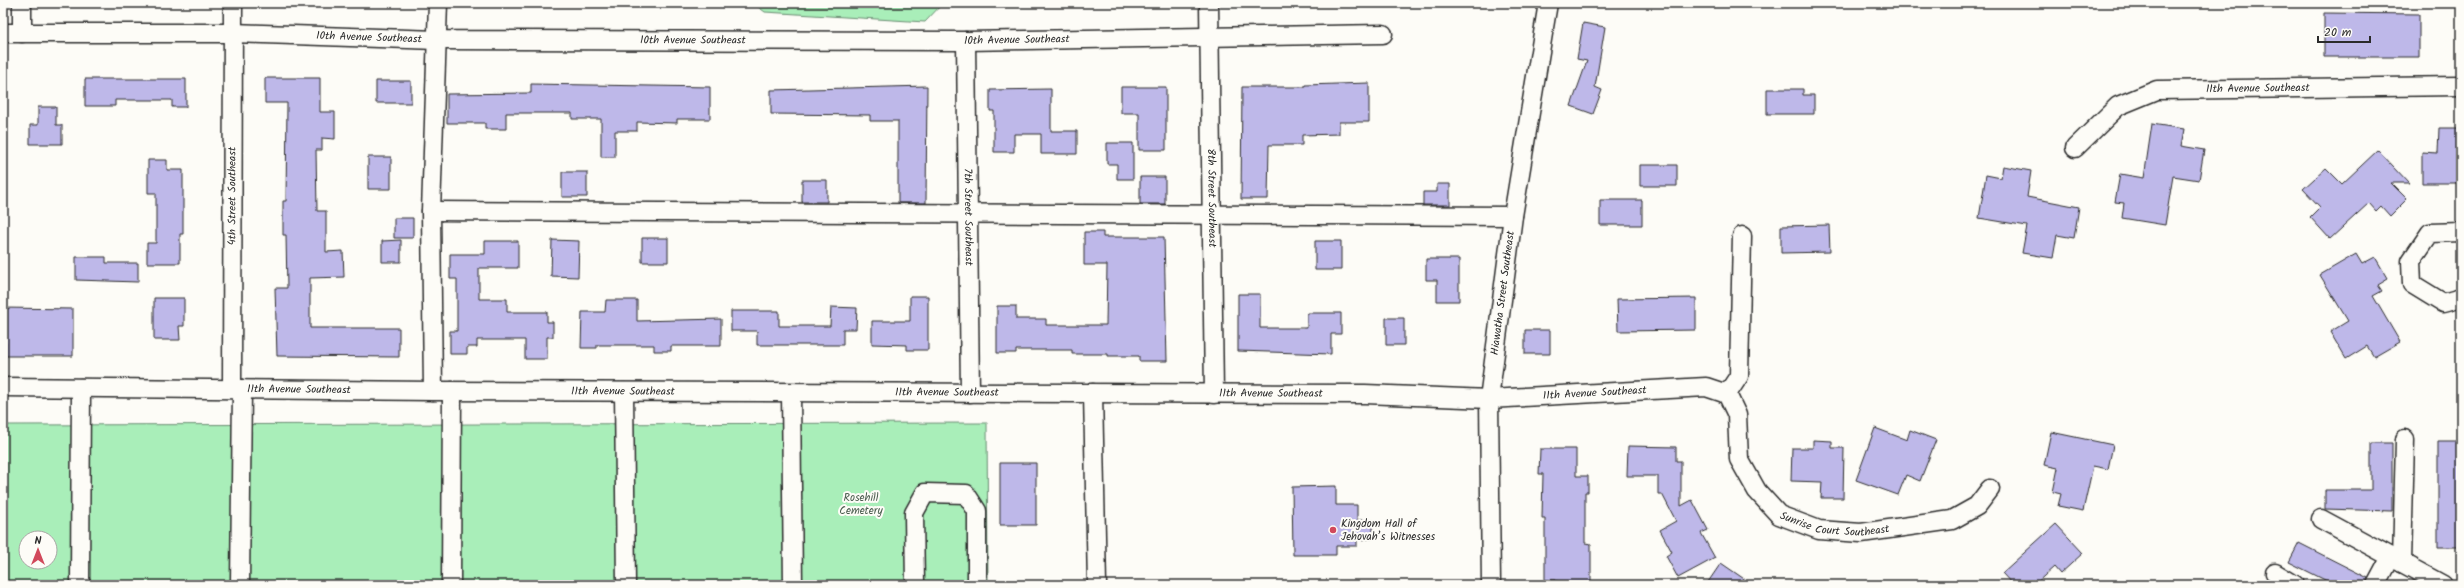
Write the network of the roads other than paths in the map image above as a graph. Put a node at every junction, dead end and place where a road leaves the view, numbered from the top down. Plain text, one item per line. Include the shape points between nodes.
1 (22, 3) edge
2 (233, 3) edge
3 (438, 3) edge
4 (1209, 3) edge
5 (1548, 3) edge
6 (3, 33) edge
7 (22, 33) junction
8 (232, 33) junction
9 (1383, 34) dead end
10 (1210, 38) junction
11 (437, 40) junction
12 (966, 41) junction
13 (2461, 86) edge
14 (2075, 148) dead end
15 (431, 211) junction
16 (968, 215) junction
17 (1212, 216) junction
18 (1513, 216) junction
19 (2461, 232) edge
20 (1742, 236) dead end
21 (2461, 298) edge
22 (3, 387) edge
23 (80, 388) junction
24 (237, 388) junction
25 (433, 391) junction
26 (452, 391) junction
27 (624, 392) junction
28 (791, 393) junction
29 (970, 393) junction
30 (1093, 393) junction
31 (1214, 394) junction
32 (1727, 394) junction
33 (1489, 399) junction
34 (2405, 439) dead end
35 (1990, 489) dead end
36 (2321, 519) dead end
37 (2397, 560) junction
38 (2275, 573) dead end
39 (80, 585) edge
40 (240, 585) edge
41 (451, 585) edge
42 (626, 585) edge
43 (793, 585) edge
44 (916, 585) edge
45 (978, 585) edge
46 (1097, 585) edge
47 (1491, 585) edge
48 (2295, 585) edge
49 (2376, 585) edge
50 (2443, 585) edge

1 - 7 street
2 - 8 street, 4th Street Southeast
3 - 11 street
4 - 10 street, 8th Street Southeast
5 - 18 street, Hiawatha Street Southeast
6 - 7 street, 10th Avenue Southeast
7 - 8 street, 10th Avenue Southeast
8 - 11 street, 10th Avenue Southeast
8 - 24 street, 4th Street Southeast
9 - 10 street, 10th Avenue Southeast
10 - 12 street, 10th Avenue Southeast
10 - 17 street, 8th Street Southeast
11 - 12 street, 10th Avenue Southeast
11 - 15 street
12 - 16 street, 7th Street Southeast
13 - 14 street, 11th Avenue Southeast via 2157,90 2118,106
15 - 16 street
15 - 25 street
16 - 17 street
16 - 29 street, 7th Street Southeast
17 - 18 street
17 - 31 street, 8th Street Southeast
18 - 33 street, Hiawatha Street Southeast
19 - 21 street via 2430,233 2411,261 2412,284 2443,302
20 - 32 street via 1739,376
22 - 23 street, 11th Avenue Southeast
23 - 24 street, 11th Avenue Southeast
23 - 39 street
24 - 25 street, 11th Avenue Southeast
24 - 40 street, 4th Street Southeast
25 - 26 street, 11th Avenue Southeast
26 - 27 street, 11th Avenue Southeast
26 - 41 street
27 - 28 street, 11th Avenue Southeast
27 - 42 street
28 - 29 street, 11th Avenue Southeast
28 - 43 street
29 - 30 street, 11th Avenue Southeast
30 - 31 street, 11th Avenue Southeast
30 - 46 street
31 - 33 street, 11th Avenue Southeast via 1365,394
32 - 33 street, 11th Avenue Southeast via 1706,387
32 - 35 street, Sunrise Court Southeast via 1737,415 1739,459 1757,491 1779,515 1819,530 1861,533 1952,520 1977,506
33 - 47 street, Hiawatha Street Southeast
34 - 37 street
36 - 37 street
37 - 49 street
37 - 50 street
38 - 48 street
44 - 45 street via 914,513 925,493 966,494 977,511

